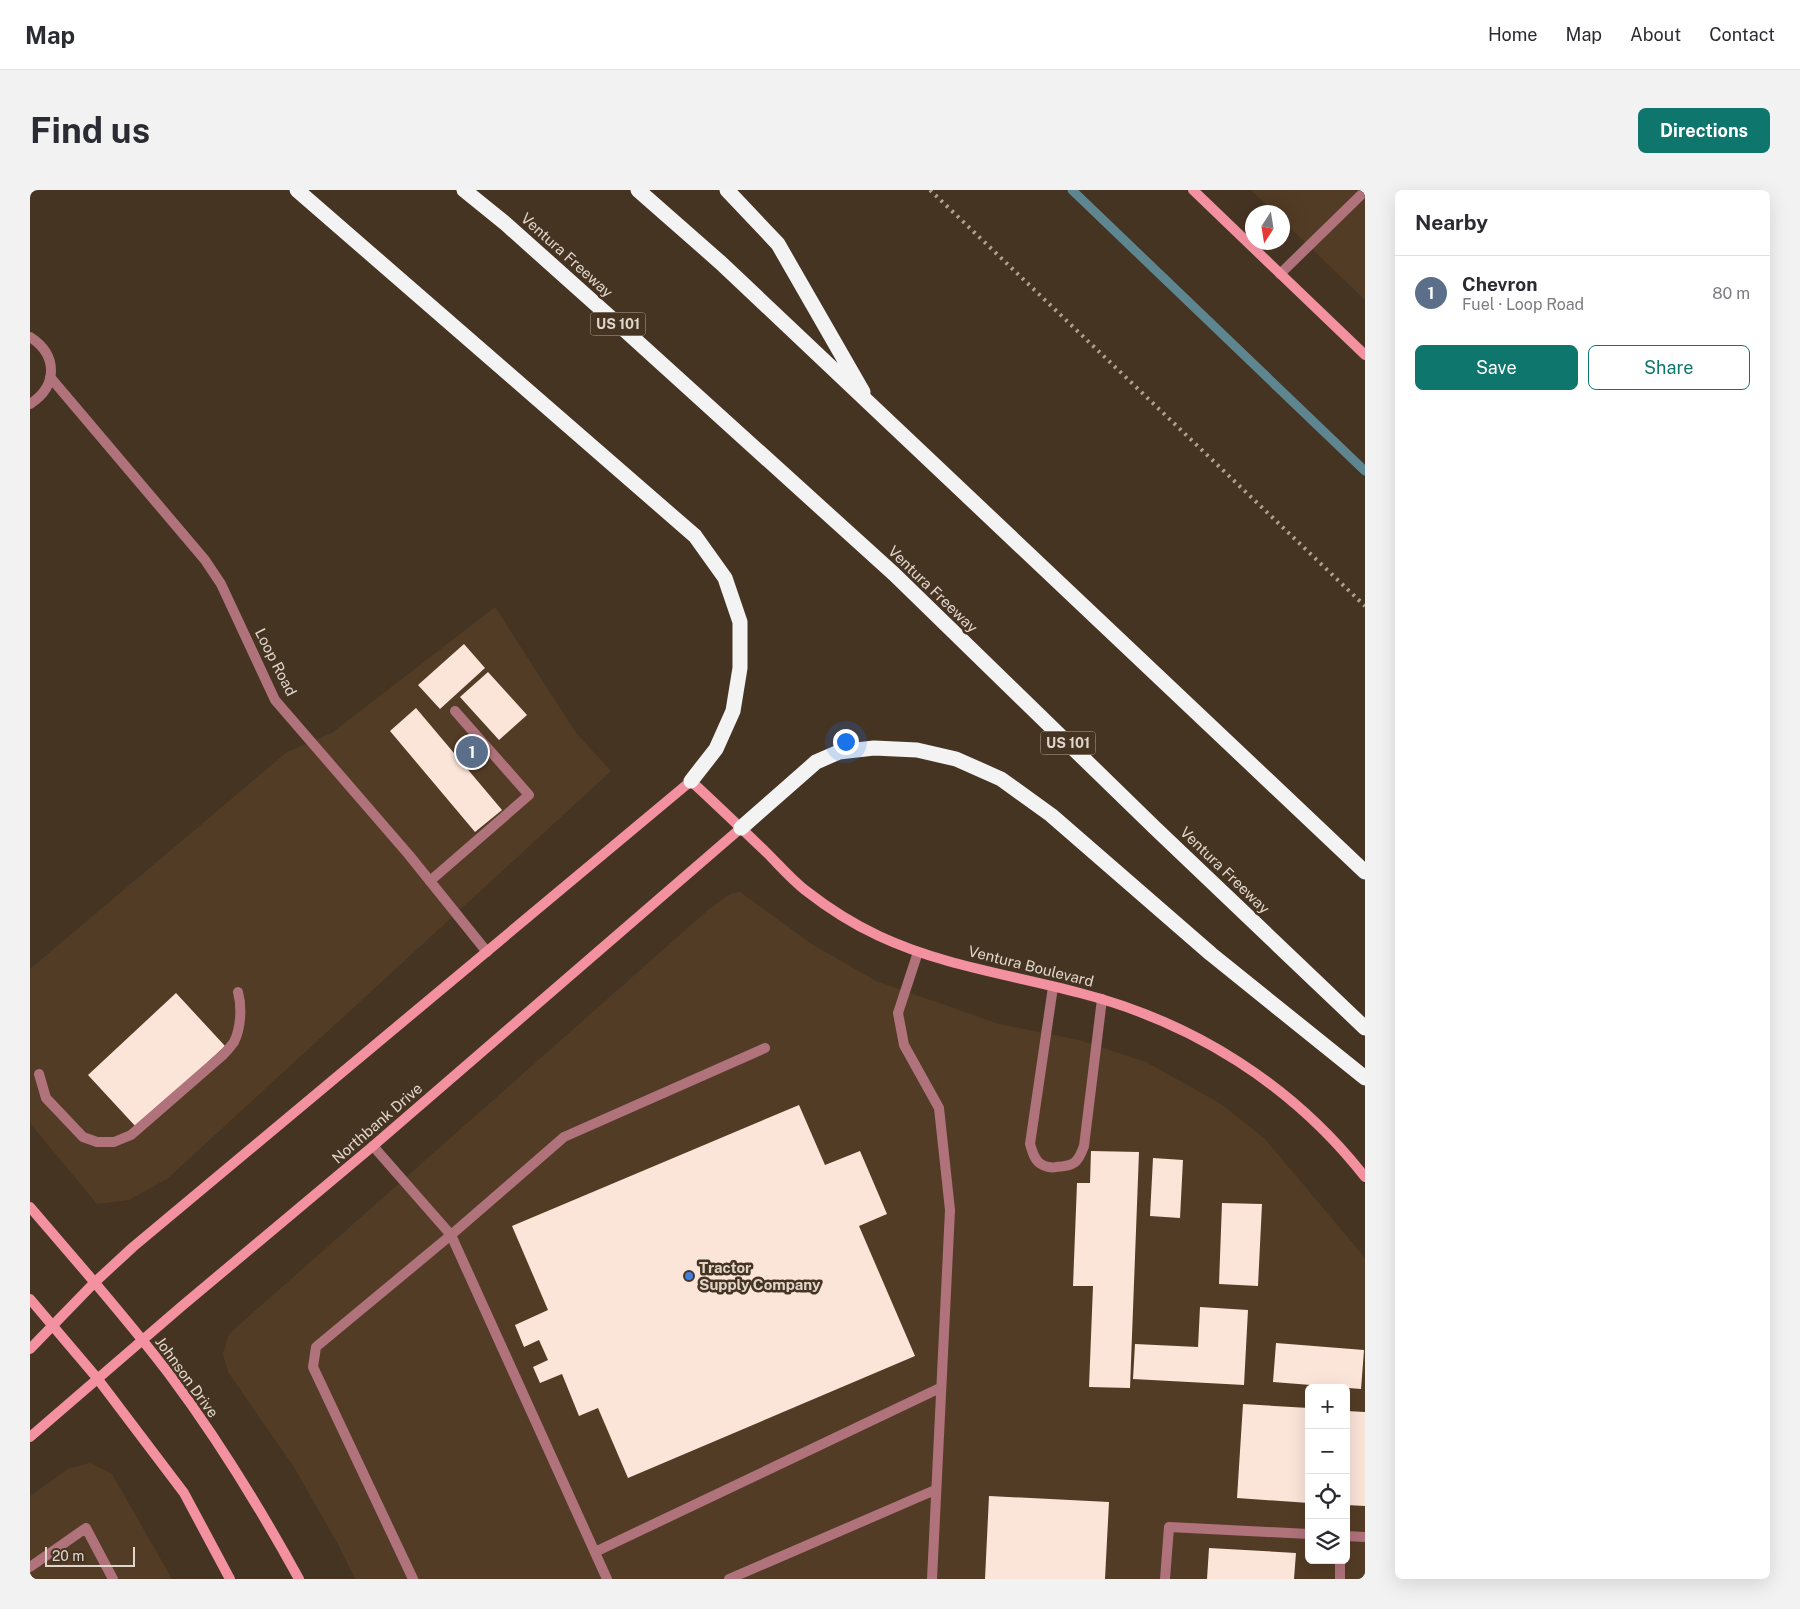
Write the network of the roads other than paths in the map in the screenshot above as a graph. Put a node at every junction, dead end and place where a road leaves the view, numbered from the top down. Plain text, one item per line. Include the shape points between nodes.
1 (297, 190) edge
2 (464, 190) edge
3 (638, 190) edge
4 (728, 190) edge
5 (1193, 190) edge
6 (1365, 190) edge
7 (1280, 274) junction
8 (30, 337) edge
9 (1365, 355) edge
10 (50, 377) junction
11 (30, 404) edge
12 (872, 407) junction
13 (454, 711) dead end
14 (691, 781) junction
15 (741, 828) junction
16 (1365, 872) edge
17 (430, 881) junction
18 (487, 952) junction
19 (918, 952) junction
20 (1053, 986) junction
21 (238, 992) dead end
22 (1102, 999) junction
23 (1365, 1028) edge
24 (765, 1048) dead end
25 (39, 1074) dead end
26 (1365, 1078) edge
27 (374, 1146) junction
28 (1365, 1177) edge
29 (30, 1207) edge
30 (451, 1235) junction
31 (94, 1283) junction
32 (30, 1299) edge
33 (53, 1326) junction
34 (143, 1340) junction
35 (30, 1349) edge
36 (97, 1378) junction
37 (940, 1388) junction
38 (30, 1437) edge
39 (935, 1490) junction
40 (1305, 1534) edge
41 (1350, 1536) edge
42 (1365, 1537) edge
43 (595, 1552) junction
44 (1340, 1564) edge
45 (30, 1567) edge
46 (113, 1579) edge
47 (230, 1579) edge
48 (299, 1579) edge
49 (413, 1579) edge
50 (607, 1579) edge
51 (729, 1579) edge
52 (932, 1579) edge
53 (1166, 1579) edge
54 (1340, 1579) edge

1 - 14 highway via 695,536 725,578 740,622 740,668 733,711 716,749
2 - 23 highway, Ventura Freeway / US 101 via 506,224 894,574
3 - 12 highway via 721,263
4 - 12 highway via 778,244
5 - 7 main road
6 - 7 street
7 - 9 main road
8 - 10 street via 39,342 46,352 51,364
10 - 11 street via 47,389
10 - 17 street, Loop Road via 210,568 221,584 275,700
12 - 16 highway
13 - 17 street via 529,796
14 - 15 main road, Ventura Boulevard
14 - 18 main road
15 - 19 main road, Ventura Boulevard via 803,889 879,936
15 - 26 highway via 816,762 839,752 874,748 917,750 956,759 1001,779 1052,815 1211,954
15 - 27 main road, Northbank Drive
17 - 18 street, Loop Road
18 - 31 main road via 139,1241
19 - 20 main road, Ventura Boulevard
19 - 37 street via 898,1013 904,1044 939,1108 950,1210
20 - 22 main road, Ventura Boulevard
20 - 22 street via 1030,1144 1040,1164 1051,1168 1070,1166 1080,1158 1084,1146
21 - 25 street via 240,1009 234,1042 131,1135 114,1142 97,1142 83,1137 46,1098
22 - 28 main road, Ventura Boulevard via 1166,1022 1245,1065 1305,1112
24 - 30 street via 564,1137
27 - 30 street
27 - 34 main road, Northbank Drive
29 - 31 main road, Johnson Drive
30 - 43 street
30 - 49 street via 316,1348 313,1367
31 - 33 main road
31 - 34 main road, Johnson Drive
32 - 33 main road
33 - 35 main road
33 - 36 main road
34 - 36 main road, Northbank Drive
34 - 48 main road, Johnson Drive via 238,1475
36 - 38 main road, Northbank Drive
36 - 47 main road via 184,1493
37 - 39 street
37 - 43 street
39 - 51 street
39 - 52 street
40 - 53 street via 1169,1527
41 - 42 street
43 - 50 street
44 - 54 street
45 - 46 street via 86,1528

